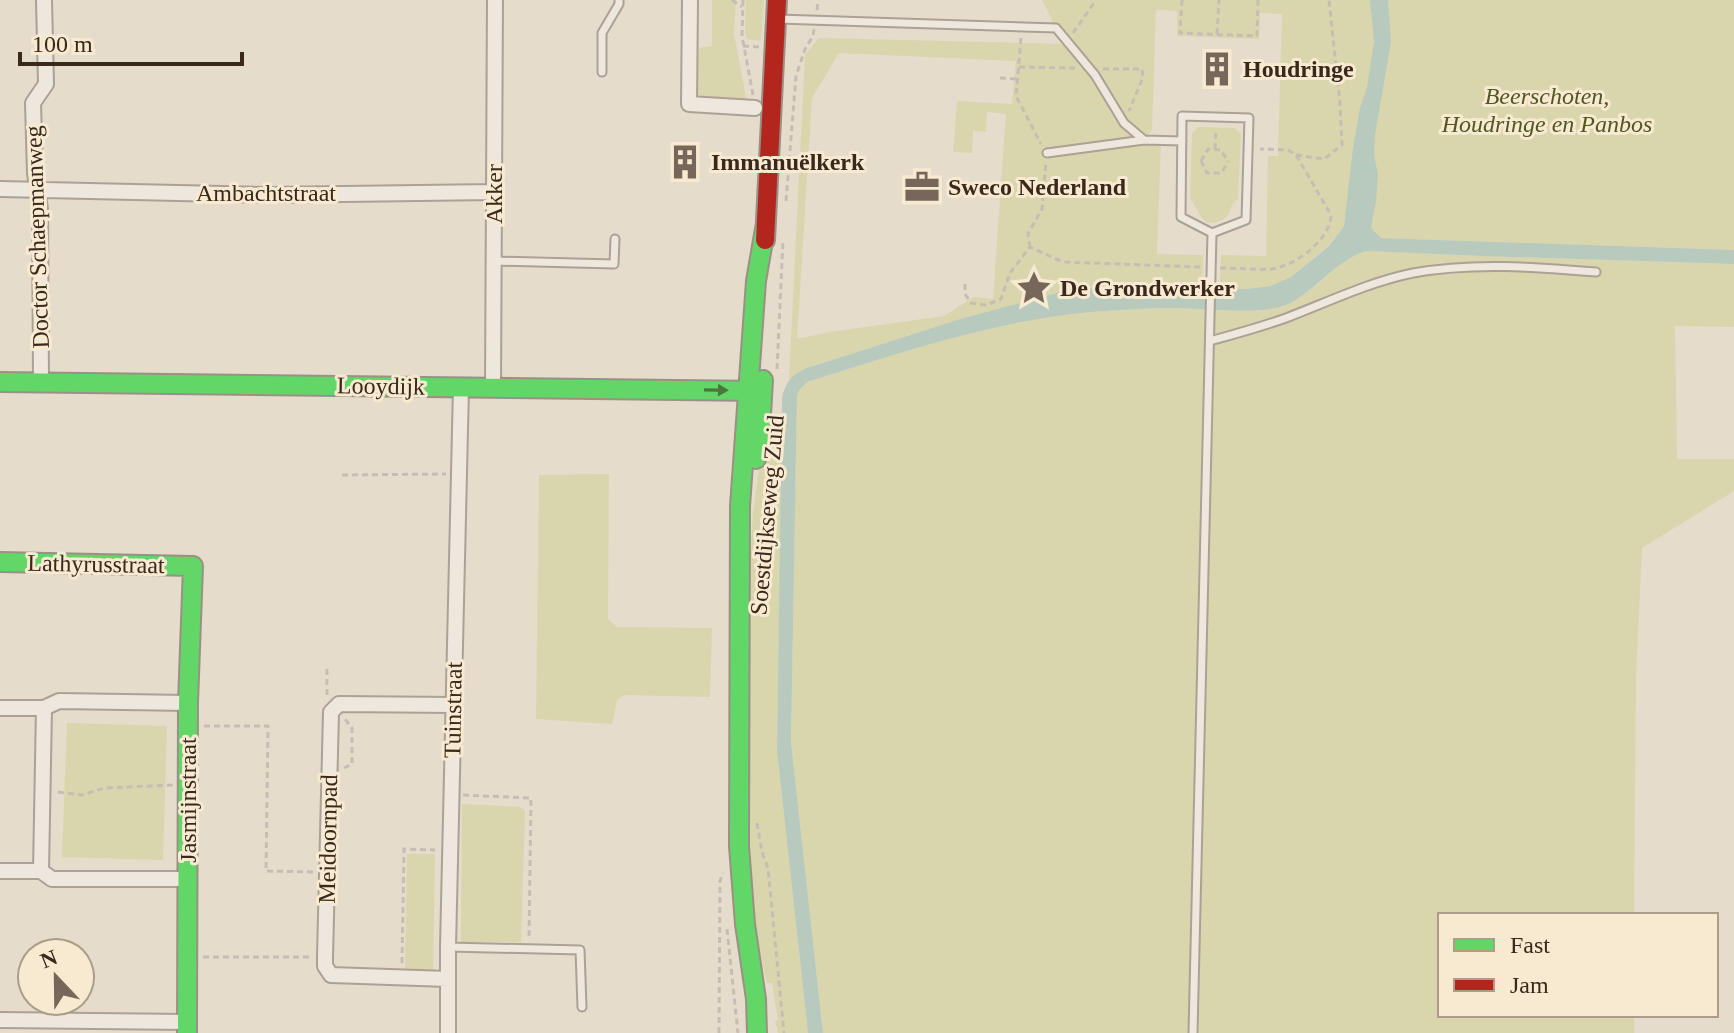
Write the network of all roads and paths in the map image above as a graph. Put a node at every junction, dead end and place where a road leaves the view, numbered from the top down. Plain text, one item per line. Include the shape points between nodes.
1 (44, 0) edge
2 (495, 0) edge
3 (619, 0) edge
4 (690, 0) edge
5 (732, 0) edge
6 (743, 0) edge
7 (818, 0) edge
8 (1096, 0) edge
9 (1182, 0) edge
10 (1219, 0) edge
11 (1258, 0) edge
12 (1329, 0) edge
13 (742, 7) junction
14 (777, 9) edge
15 (816, 21) junction
16 (1022, 26) junction
17 (1217, 34) junction
18 (1067, 40) junction
19 (1019, 67) junction
20 (1090, 68) junction
21 (602, 72) dead end
22 (1000, 78) dead end
23 (1018, 79) junction
24 (755, 108) joint
25 (1216, 117) junction
26 (1124, 123) junction
27 (1144, 140) junction
28 (1182, 141) junction
29 (1248, 149) junction
30 (1215, 150) junction
31 (1047, 153) junction
32 (1296, 155) junction
33 (0, 189) edge
34 (38, 191) junction
35 (494, 192) junction
36 (785, 212) dead end
37 (1212, 233) junction
38 (615, 239) dead end
39 (783, 240) dead end
40 (1030, 247) junction
41 (494, 261) junction
42 (1211, 268) junction
43 (1596, 272) dead end
44 (965, 284) dead end
45 (1210, 341) junction
46 (777, 373) dead end
47 (0, 382) edge
48 (41, 382) junction
49 (461, 387) junction
50 (493, 387) junction
51 (756, 391) junction
52 (775, 455) dead end
53 (458, 474) junction
54 (342, 475) dead end
55 (0, 562) edge
56 (193, 566) joint
57 (749, 580) junction
58 (188, 703) junction
59 (454, 705) junction
60 (0, 708) edge
61 (44, 708) junction
62 (188, 726) junction
63 (188, 785) junction
64 (42, 794) junction
65 (452, 795) junction
66 (757, 822) dead end
67 (450, 850) junction
68 (725, 870) dead end
69 (0, 871) edge
70 (41, 871) junction
71 (327, 873) junction
72 (187, 879) junction
73 (448, 947) junction
74 (529, 949) junction
75 (187, 957) junction
76 (325, 957) junction
77 (402, 979) junction
78 (448, 979) junction
79 (756, 999) junction
80 (582, 1007) dead end
81 (0, 1020) edge
82 (44, 1026) edge
83 (188, 1028) edge
84 (448, 1033) edge
85 (719, 1033) edge
86 (757, 1033) edge
87 (765, 1033) edge
88 (784, 1033) edge
89 (1193, 1033) edge

1 - 34 street, Doctor Schaepmanweg via 46,84 33,103
2 - 35 street, Akker
3 - 21 lane via 602,33
4 - 24 street via 689,104
5 - 13 path
6 - 13 path
7 - 15 path
8 - 18 path
9 - 17 path via 1180,33
10 - 17 path
11 - 17 path via 1257,36
12 - 32 path via 1342,145 1324,159
13 - 24 path
14 - 15 lane
14 - 51 street, Soestdijkseweg Zuid
15 - 16 lane
15 - 36 path via 796,76
16 - 18 lane via 1056,28
16 - 19 path
18 - 20 lane
19 - 20 path
19 - 23 path
20 - 26 lane
20 - 26 path via 1142,69
22 - 23 path
23 - 31 path via 1016,96
25 - 28 lane via 1182,116
25 - 29 lane via 1249,118
25 - 30 path
26 - 27 lane
27 - 28 lane
27 - 31 lane
28 - 37 lane via 1181,217
29 - 32 path
29 - 37 lane via 1246,220
30 - 30 path via 1221,150 1228,162 1221,173 1207,173 1201,161 1208,149
31 - 40 path via 1042,209 1028,234
32 - 42 path via 1331,215 1319,243 1275,269
33 - 34 street, Ambachtstraat
34 - 35 street, Ambachtstraat
34 - 48 street, Doctor Schaepmanweg
35 - 41 street, Akker
37 - 42 lane
38 - 41 lane via 614,264
39 - 46 path
40 - 42 path via 1063,262
40 - 44 path via 1010,273 1001,299 971,303
41 - 50 street, Akker
42 - 45 lane
43 - 45 lane via 1489,266 1413,273
45 - 89 lane
47 - 48 street, Looydijk
48 - 49 street, Looydijk
49 - 50 street, Looydijk
49 - 53 street, Tuinstraat
50 -> 51 street, Looydijk
51 - 57 street, Soestdijkseweg Zuid via 760,433 749,502
52 - 57 path, Soestdijkseweg Zuid via 763,533
53 - 54 path
53 - 59 street, Tuinstraat
55 - 56 street, Lathyrusstraat
56 - 58 street, Jasmijnstraat
57 - 79 street, Soestdijkseweg Zuid via 739,846
58 - 61 street via 59,701
58 - 62 street, Jasmijnstraat
59 - 65 street, Tuinstraat
59 - 71 street, Meidoornpad via 339,704 331,712
60 - 61 street
61 - 64 street
62 - 63 street, Jasmijnstraat
62 - 71 path via 268,726 266,871
63 - 64 path
63 - 72 street, Jasmijnstraat
64 - 70 street
65 - 67 street, Tuinstraat
65 - 74 path via 531,798
66 - 88 path via 768,868
67 - 73 street, Tuinstraat
67 - 77 path via 404,849
68 - 85 path via 720,881
69 - 70 street
70 - 72 street via 52,879
71 - 76 street, Meidoornpad
72 - 75 street, Jasmijnstraat
73 - 74 lane
73 - 78 street, Tuinstraat
74 - 80 lane via 580,950
75 - 76 path
75 - 83 street, Jasmijnstraat
76 - 77 street via 331,975
77 - 78 street
78 - 84 street, Tuinstraat
79 - 86 street, Soestdijkseweg Zuid
79 - 87 street, Soestdijkseweg Zuid
81 - 82 street
82 - 83 street

